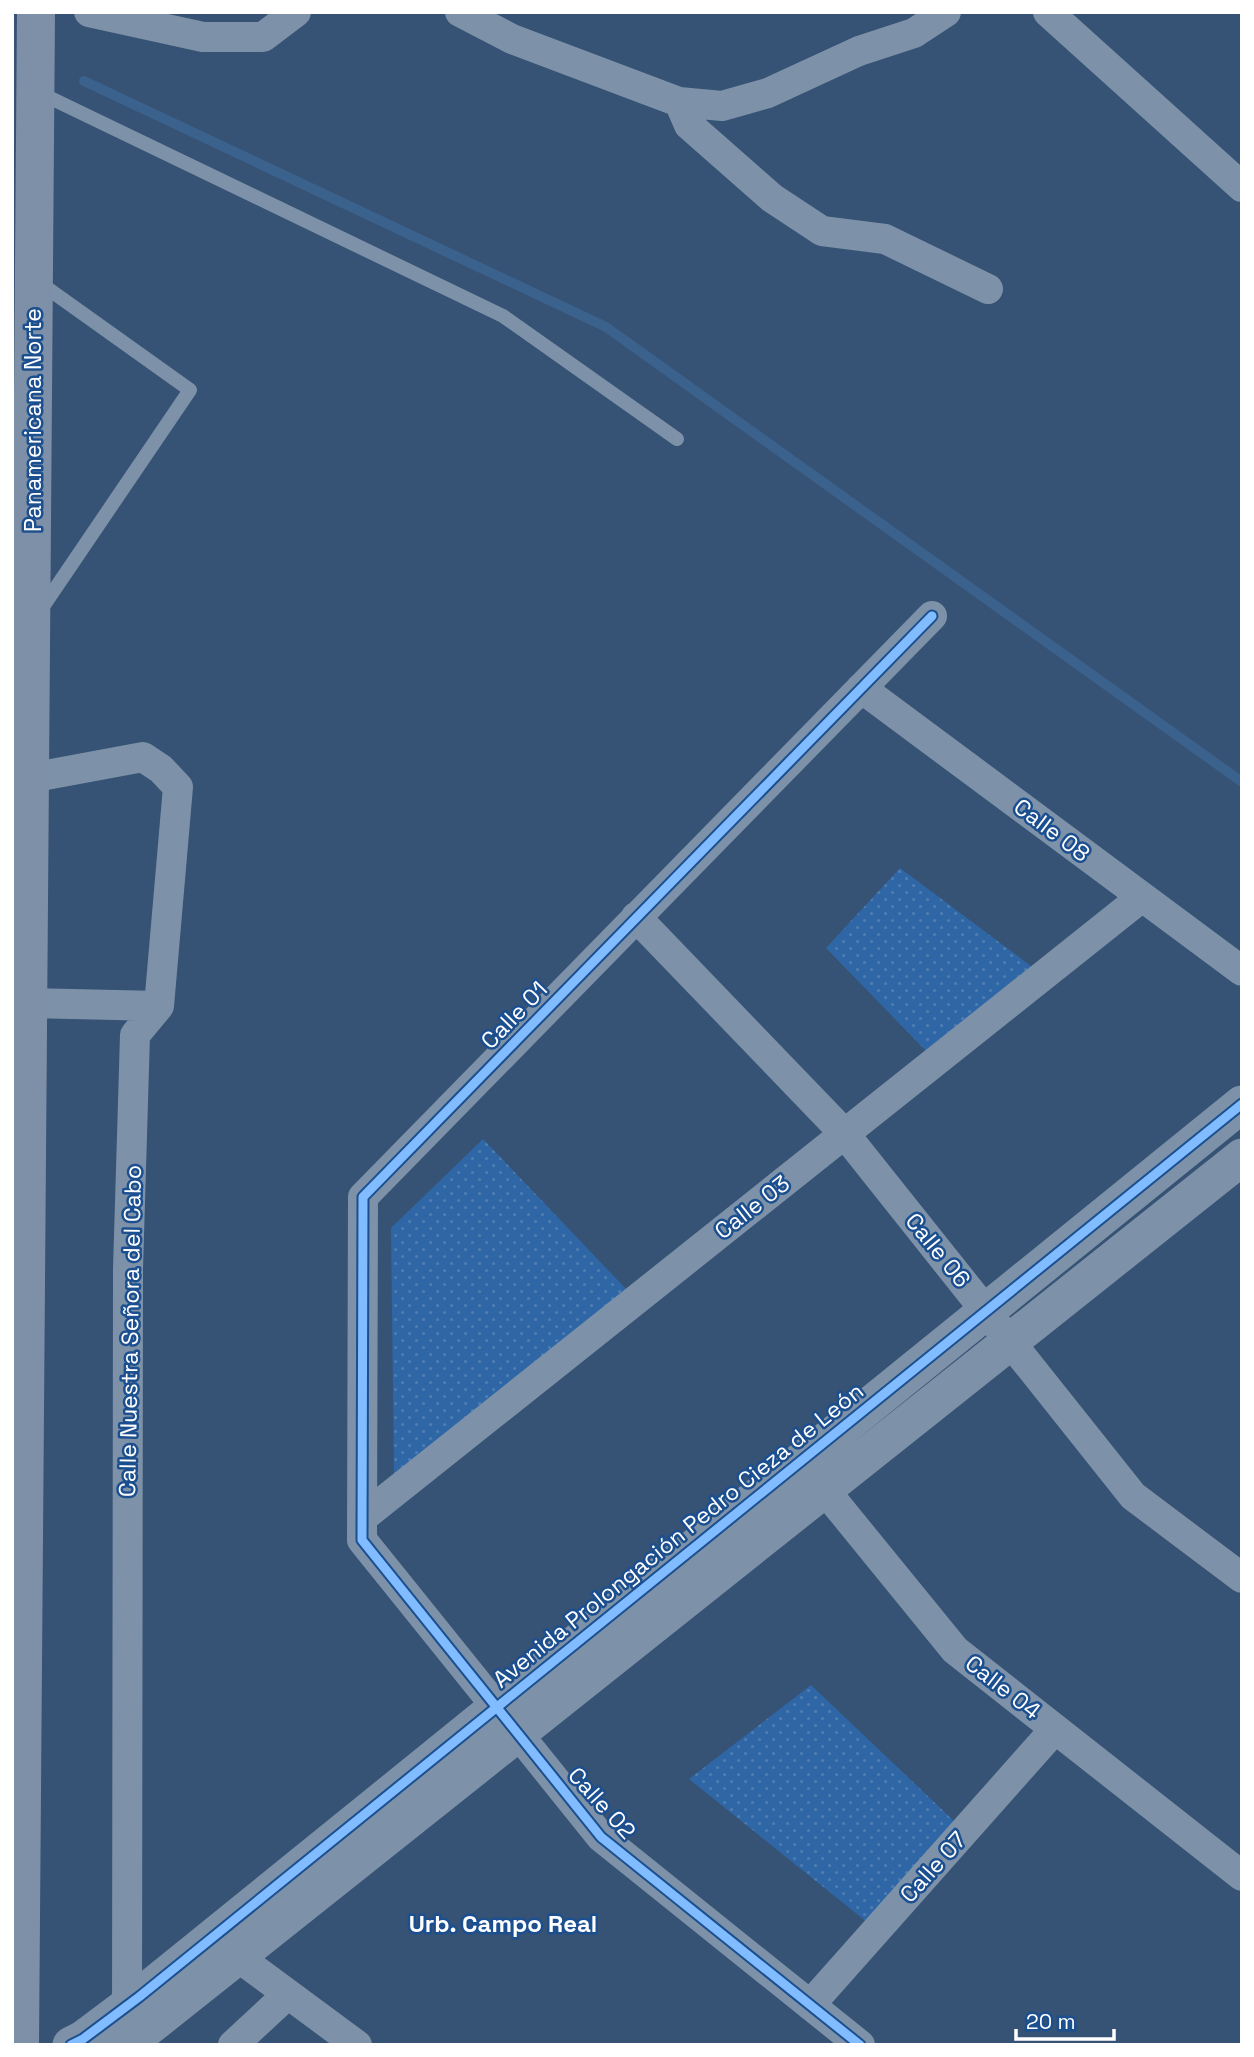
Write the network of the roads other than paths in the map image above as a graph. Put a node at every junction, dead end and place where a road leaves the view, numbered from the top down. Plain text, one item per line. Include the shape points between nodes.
1 (36, 12) edge
2 (89, 12) edge
3 (296, 12) edge
4 (460, 12) edge
5 (946, 12) edge
6 (1048, 12) edge
7 (36, 91) junction
8 (679, 102) junction
9 (1242, 187) edge
10 (34, 279) junction
11 (988, 289) dead end
12 (677, 439) dead end
13 (932, 616) dead end
14 (31, 624) junction
15 (861, 688) junction
16 (30, 778) junction
17 (1142, 897) junction
18 (636, 917) junction
19 (1242, 971) edge
20 (28, 1003) junction
21 (159, 1006) junction
22 (1242, 1104) edge
23 (844, 1133) junction
24 (1242, 1157) edge
25 (986, 1311) junction
26 (1010, 1341) junction
27 (800, 1461) junction
28 (824, 1489) junction
29 (362, 1529) junction
30 (1242, 1578) edge
31 (507, 1720) junction
32 (1055, 1729) junction
33 (1242, 1876) edge
34 (223, 1947) junction
35 (288, 1994) junction
36 (128, 2004) junction
37 (810, 2005) junction
38 (32, 2042) edge
39 (71, 2045) edge
40 (126, 2045) edge
41 (233, 2045) edge
42 (357, 2045) edge
43 (860, 2045) edge

1 - 7 highway, Panamericana Norte
2 - 3 street via 202,37 263,37
4 - 8 street via 512,39
5 - 8 street via 914,33 822,66 768,93 722,106
6 - 9 street
7 - 10 highway, Panamericana Norte
7 - 12 lane via 503,316
8 - 11 street via 689,125 772,198 822,231 885,239
10 - 14 highway, Panamericana Norte
10 - 14 lane via 190,390
13 - 15 street, Calle 01
14 - 16 highway, Panamericana Norte
15 - 17 street, Calle 08
15 - 18 street, Calle 01
16 - 20 highway, Panamericana Norte
16 - 21 street via 144,757 178,787
17 - 19 street, Calle 08
17 - 23 street, Calle 03
18 - 23 street, Calle 06
18 - 29 street, Calle 01 via 363,1197
20 - 21 street
20 - 38 highway, Panamericana Norte
21 - 36 street, Calle Nuestra Señora del Cabo via 135,1035 128,1269
22 - 25 street, Avenida Prolongación Pedro Cieza de León
23 - 25 street, Calle 06
23 - 29 street, Calle 03
24 - 26 street, Avenida Prolongación Pedro Cieza de León
25 - 26 street, Calle 06
25 - 27 street, Avenida Prolongación Pedro Cieza de León
26 - 28 street, Avenida Prolongación Pedro Cieza de León
26 - 30 street, Calle 06 via 1133,1496
27 - 28 street, Calle 04
27 - 31 street, Avenida Prolongación Pedro Cieza de León
28 - 31 street, Avenida Prolongación Pedro Cieza de León
28 - 32 street, Calle 04 via 956,1650
29 - 31 street, Calle 02
31 - 34 street, Avenida Prolongación Pedro Cieza de León
31 - 37 street, Calle 02 via 601,1837
32 - 33 street, Calle 04
32 - 37 street, Calle 07
34 - 35 street
34 - 36 street, Avenida Prolongación Pedro Cieza de León
34 - 40 street, Avenida Prolongación Pedro Cieza de León
35 - 41 street
35 - 42 street
36 - 39 street, Avenida Prolongación Pedro Cieza de León
36 - 40 street, Calle Nuestra Señora del Cabo
37 - 43 street, Calle 02

